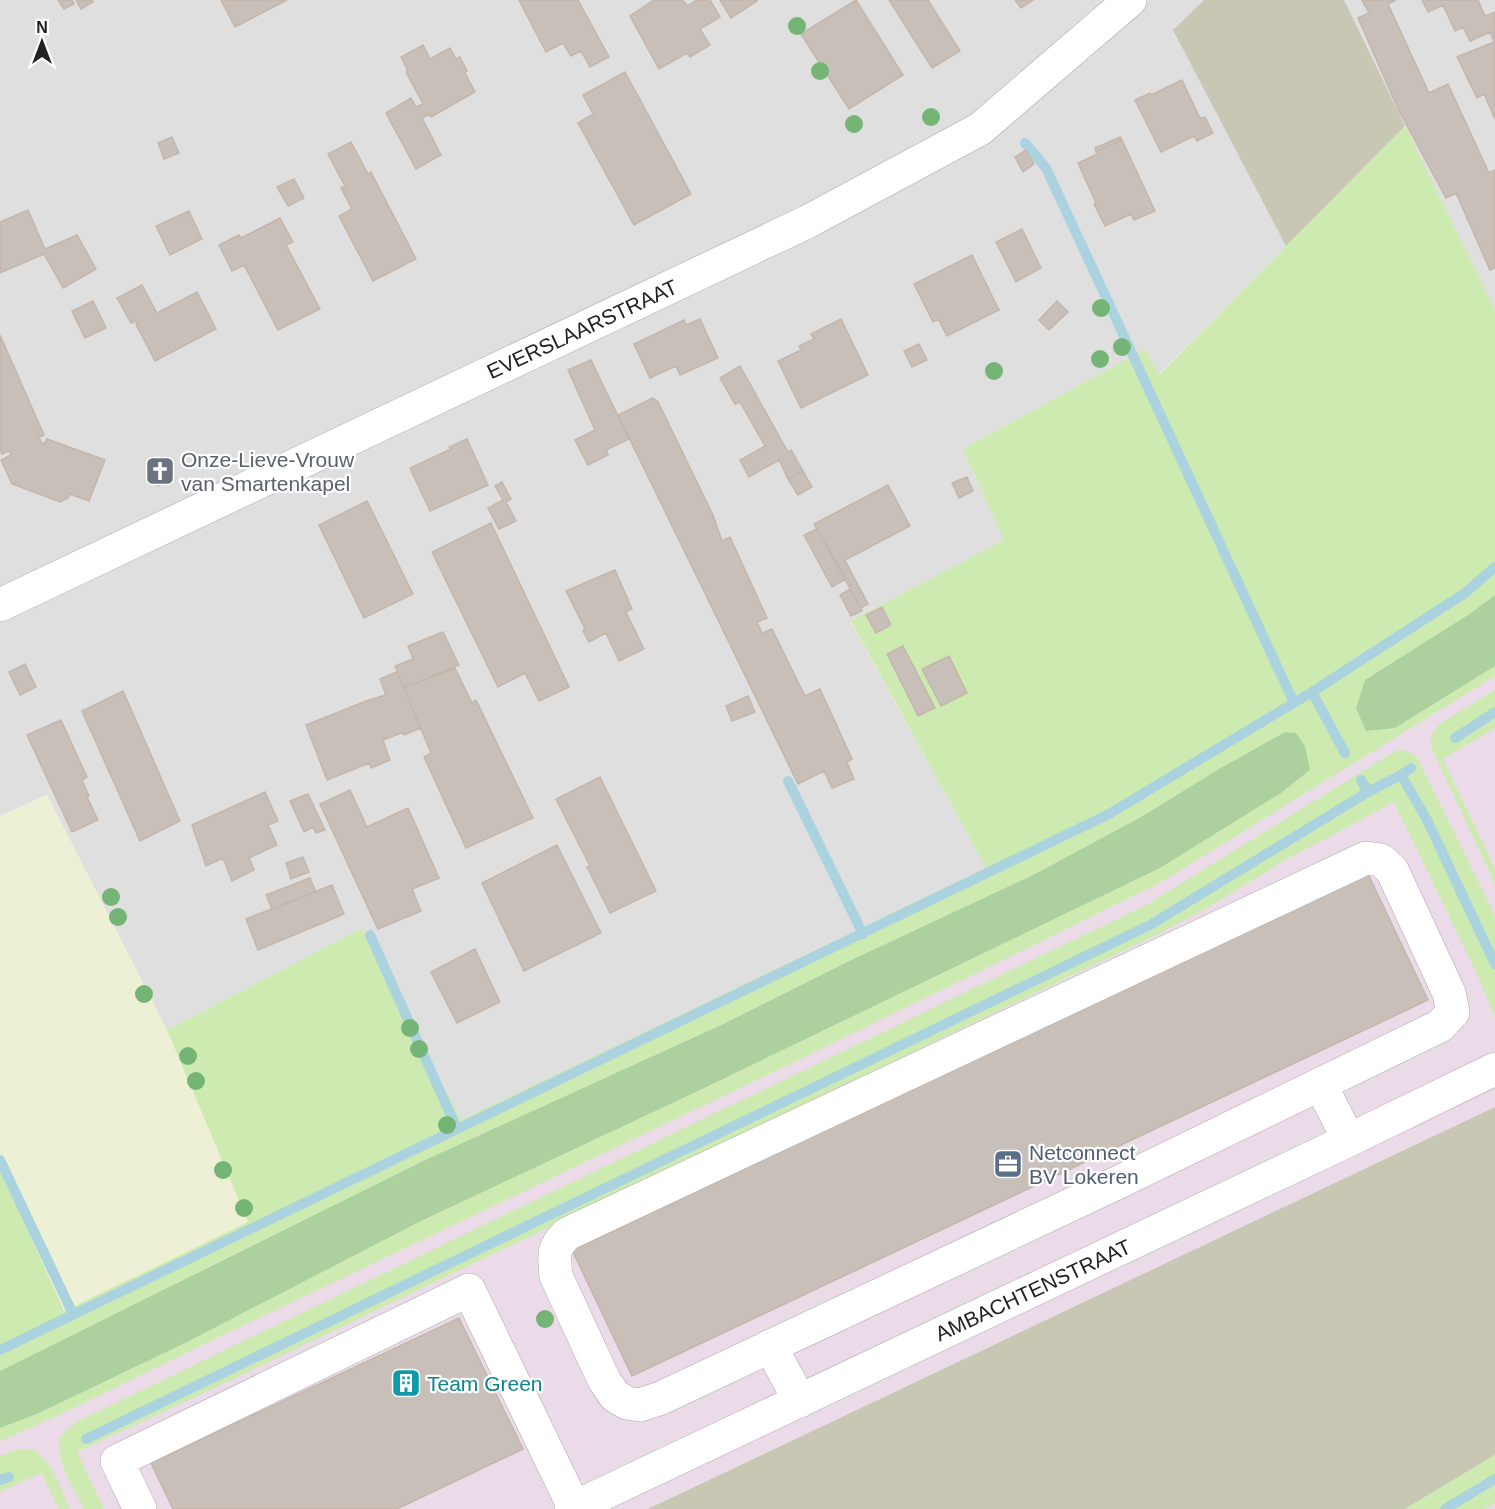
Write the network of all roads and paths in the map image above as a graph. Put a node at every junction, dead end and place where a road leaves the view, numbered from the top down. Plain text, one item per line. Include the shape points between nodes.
1 (1130, 0) edge
2 (0, 604) edge
3 (1495, 1069) edge
4 (1320, 1084) junction
5 (1350, 1140) junction
6 (770, 1346) junction
7 (800, 1401) junction
8 (572, 1508) edge
9 (140, 1509) edge

1 - 2 street, EVERSLAARSTRAAT via 980,129 807,222
3 - 5 street, AMBACHTENSTRAAT
4 - 5 street
4 - 6 street
4 - 6 street via 1440,1026 1453,1012 1449,993 1400,885 1381,860 1366,858 1346,867 567,1234 557,1245 556,1276 604,1380 615,1396 627,1403 640,1405 661,1398
5 - 7 street, AMBACHTENSTRAAT
6 - 7 street
7 - 8 street, AMBACHTENSTRAAT
8 - 9 street via 469,1290 117,1461

